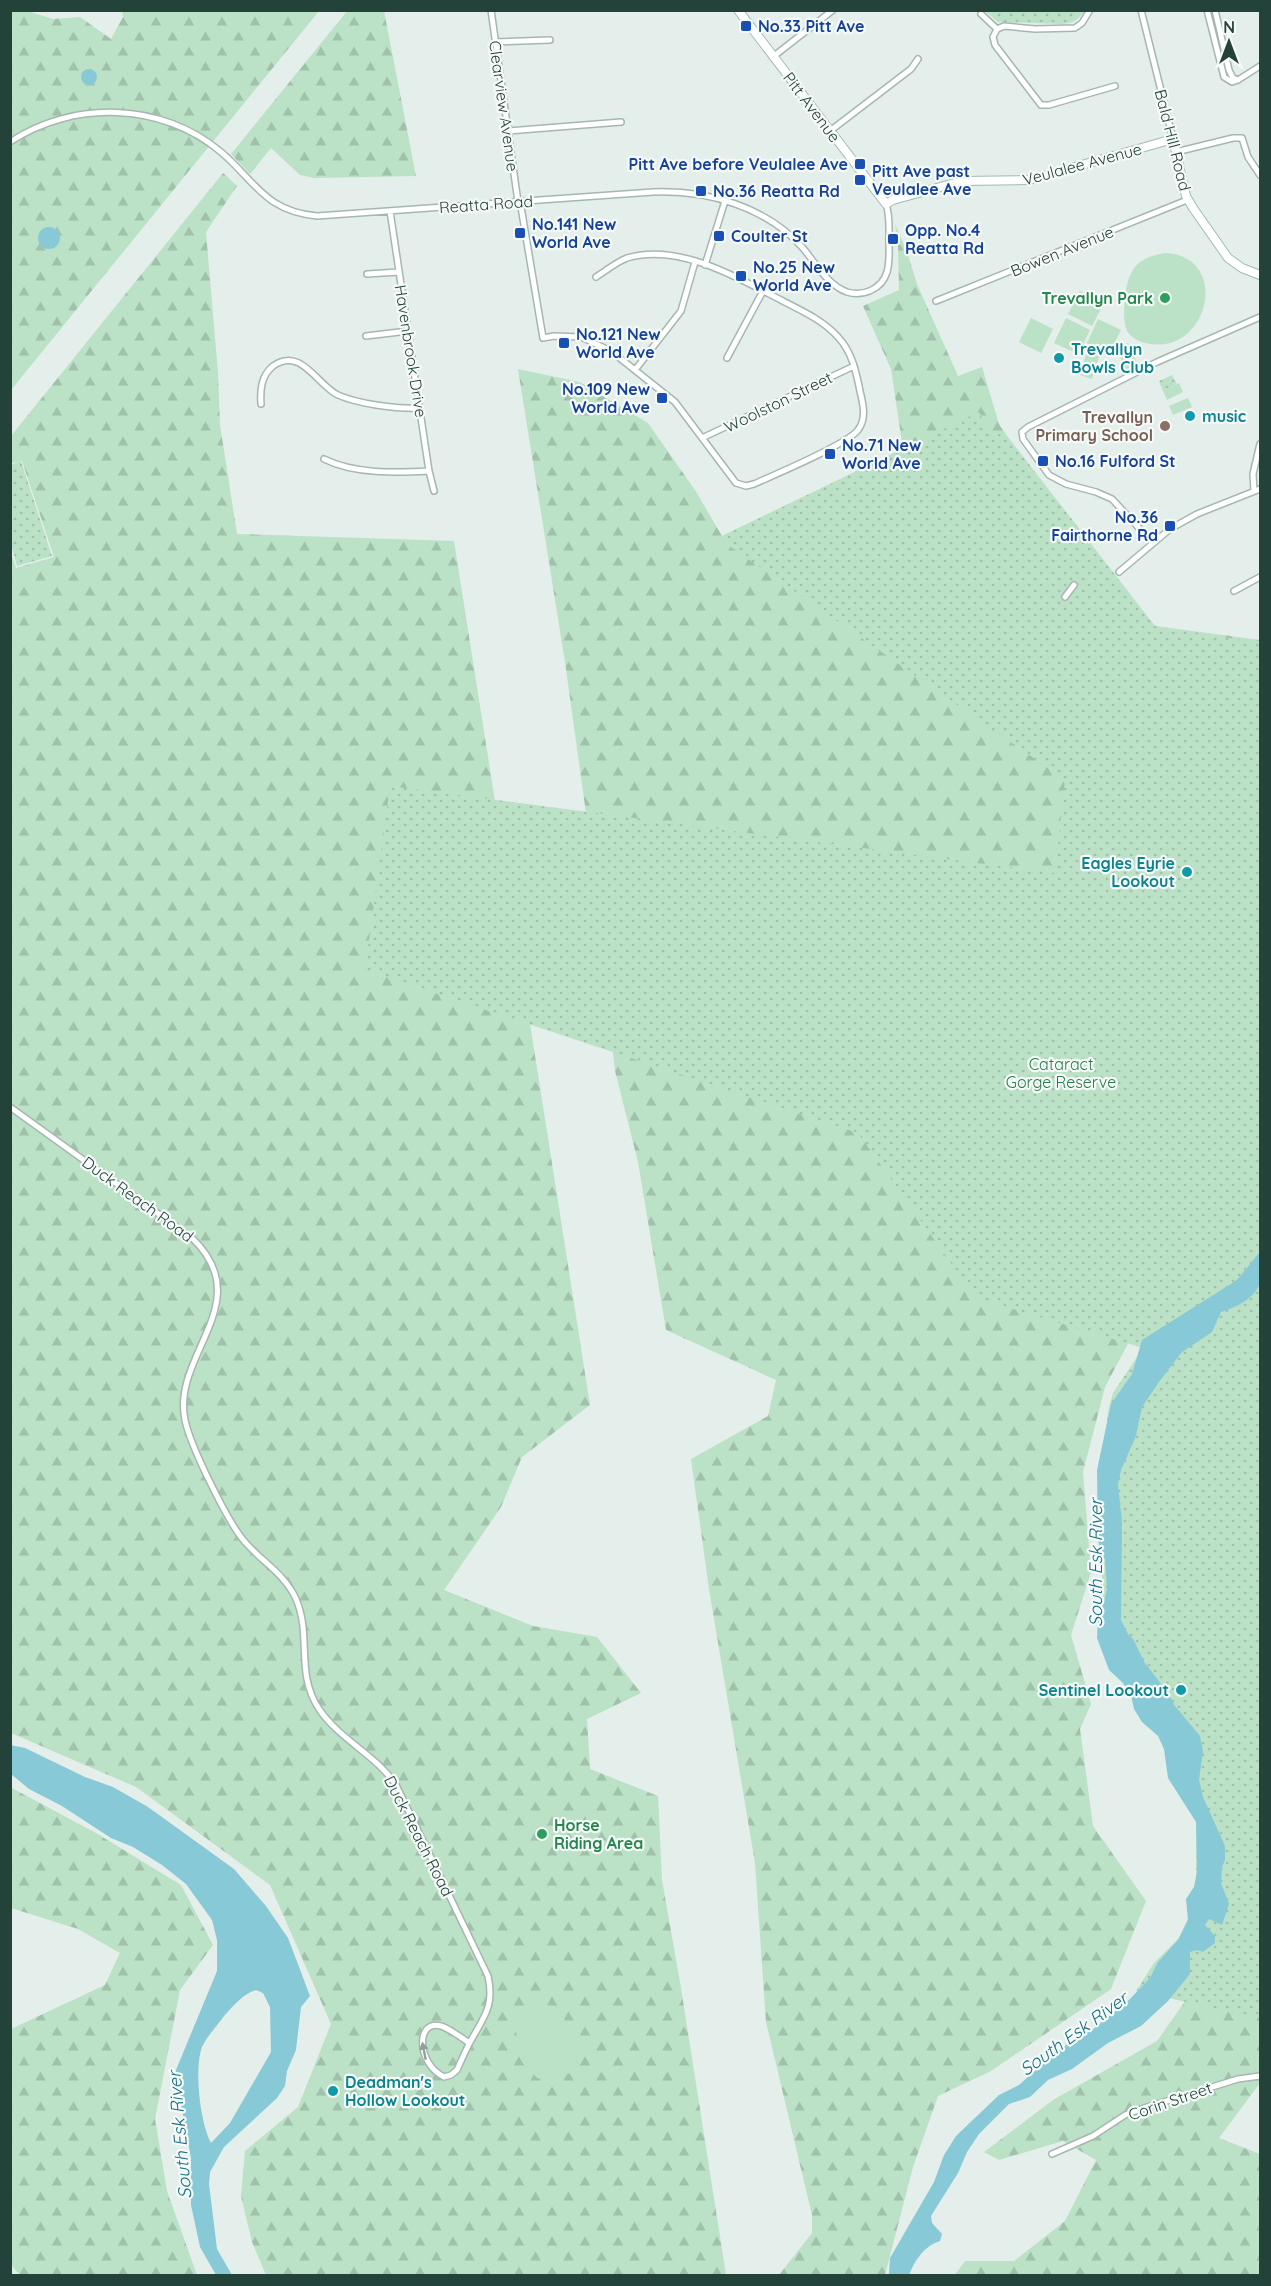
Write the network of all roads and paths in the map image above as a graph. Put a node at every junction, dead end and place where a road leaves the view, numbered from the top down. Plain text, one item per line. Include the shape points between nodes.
1 (491, 10) edge
2 (738, 10) edge
3 (833, 10) edge
4 (1090, 10) edge
5 (1141, 10) edge
6 (1207, 10) edge
7 (1215, 10) edge
8 (981, 14) dead end
9 (997, 29) junction
10 (549, 40) dead end
11 (495, 42) junction
12 (774, 56) junction
13 (918, 59) dead end
14 (1260, 66) edge
15 (1238, 80) junction
16 (1115, 86) dead end
17 (621, 122) dead end
18 (508, 131) junction
19 (830, 131) junction
20 (1173, 139) junction
21 (10, 142) edge
22 (1176, 152) junction
23 (1260, 176) edge
24 (1188, 200) junction
25 (725, 201) junction
26 (519, 202) junction
27 (886, 204) junction
28 (390, 211) junction
29 (695, 262) junction
30 (705, 265) junction
31 (399, 272) junction
32 (367, 274) dead end
33 (1260, 274) edge
34 (596, 277) dead end
35 (763, 291) junction
36 (936, 301) dead end
37 (1260, 317) edge
38 (408, 331) junction
39 (366, 336) dead end
40 (727, 358) dead end
41 (854, 366) junction
42 (635, 370) junction
43 (261, 404) dead end
44 (419, 408) junction
45 (702, 438) junction
46 (1260, 444) edge
47 (324, 459) dead end
48 (429, 471) junction
49 (1257, 490) edge
50 (434, 491) dead end
51 (1152, 542) junction
52 (1119, 572) dead end
53 (1260, 577) edge
54 (1074, 585) dead end
55 (1234, 591) dead end
56 (1065, 597) dead end
57 (10, 1107) edge
58 (469, 2043) junction
59 (1260, 2076) edge
60 (1052, 2154) dead end

1 - 11 street, Clearview Avenue
2 - 12 street, Pitt Avenue
3 - 12 street
4 - 9 street via 1075,28
5 - 20 street, Bald Hill Road
6 - 15 street via 1224,77 1232,82
7 - 15 street via 1229,70
8 - 9 street
9 - 16 street via 995,45 1041,105
10 - 11 street
11 - 18 street, Clearview Avenue
12 - 19 street, Pitt Avenue
13 - 19 street via 911,69
14 - 15 street
17 - 18 street
18 - 26 street, Clearview Avenue
19 - 27 street, Pitt Avenue
20 - 22 street, Bald Hill Road
20 - 27 street, Veulalee Avenue via 1029,180 962,181
21 - 28 street, Reatta Road via 77,114 131,113 167,122 210,144 282,208 317,216
22 - 23 street via 1242,138
22 - 24 street, Bald Hill Road
24 - 33 street, Bald Hill Road via 1227,258
24 - 36 street, Bowen Avenue
25 - 26 street, Reatta Road via 695,193 670,192
25 - 27 street, Reatta Road via 771,221 801,246 839,288 856,293 878,286 887,272
25 - 30 street
26 - 28 street, Reatta Road
26 - 42 street, Clearview Avenue via 543,338 590,340
28 - 31 street, Havenbrook Drive
29 - 30 street
29 - 34 street via 665,255 634,257 618,262
29 - 42 street via 681,311
30 - 35 street
31 - 32 street
31 - 38 street, Havenbrook Drive
35 - 40 street
35 - 41 street via 830,329 844,345
37 - 51 street via 1157,362 1024,430 1022,436 1049,475 1112,499
38 - 39 street
38 - 44 street, Havenbrook Drive
41 - 45 street, Woolston Street
41 - 45 street via 864,418 855,434 840,443 746,486 736,483
42 - 45 street via 675,402
43 - 44 street via 267,372 275,364 290,361 303,364 341,396
44 - 48 street, Havenbrook Drive
46 - 49 street via 1253,474
47 - 48 street via 382,472
48 - 50 street, Havenbrook Drive
49 - 51 street via 1197,514
51 - 52 street
53 - 55 street
54 - 56 street
57 - 58 street, Duck Reach Road via 192,1238 213,1264 216,1306 185,1388 187,1430 237,1533 280,1575 295,1597 302,1623 304,1674 313,1699 332,1726 384,1768 396,1785 481,1960 491,1999
58 -> 58 street, Duck Reach Road via 457,2070 446,2078 425,2059 422,2044 423,2036 434,2026 443,2026
59 - 60 street, Corin Street via 1225,2082 1125,2115 1093,2136

